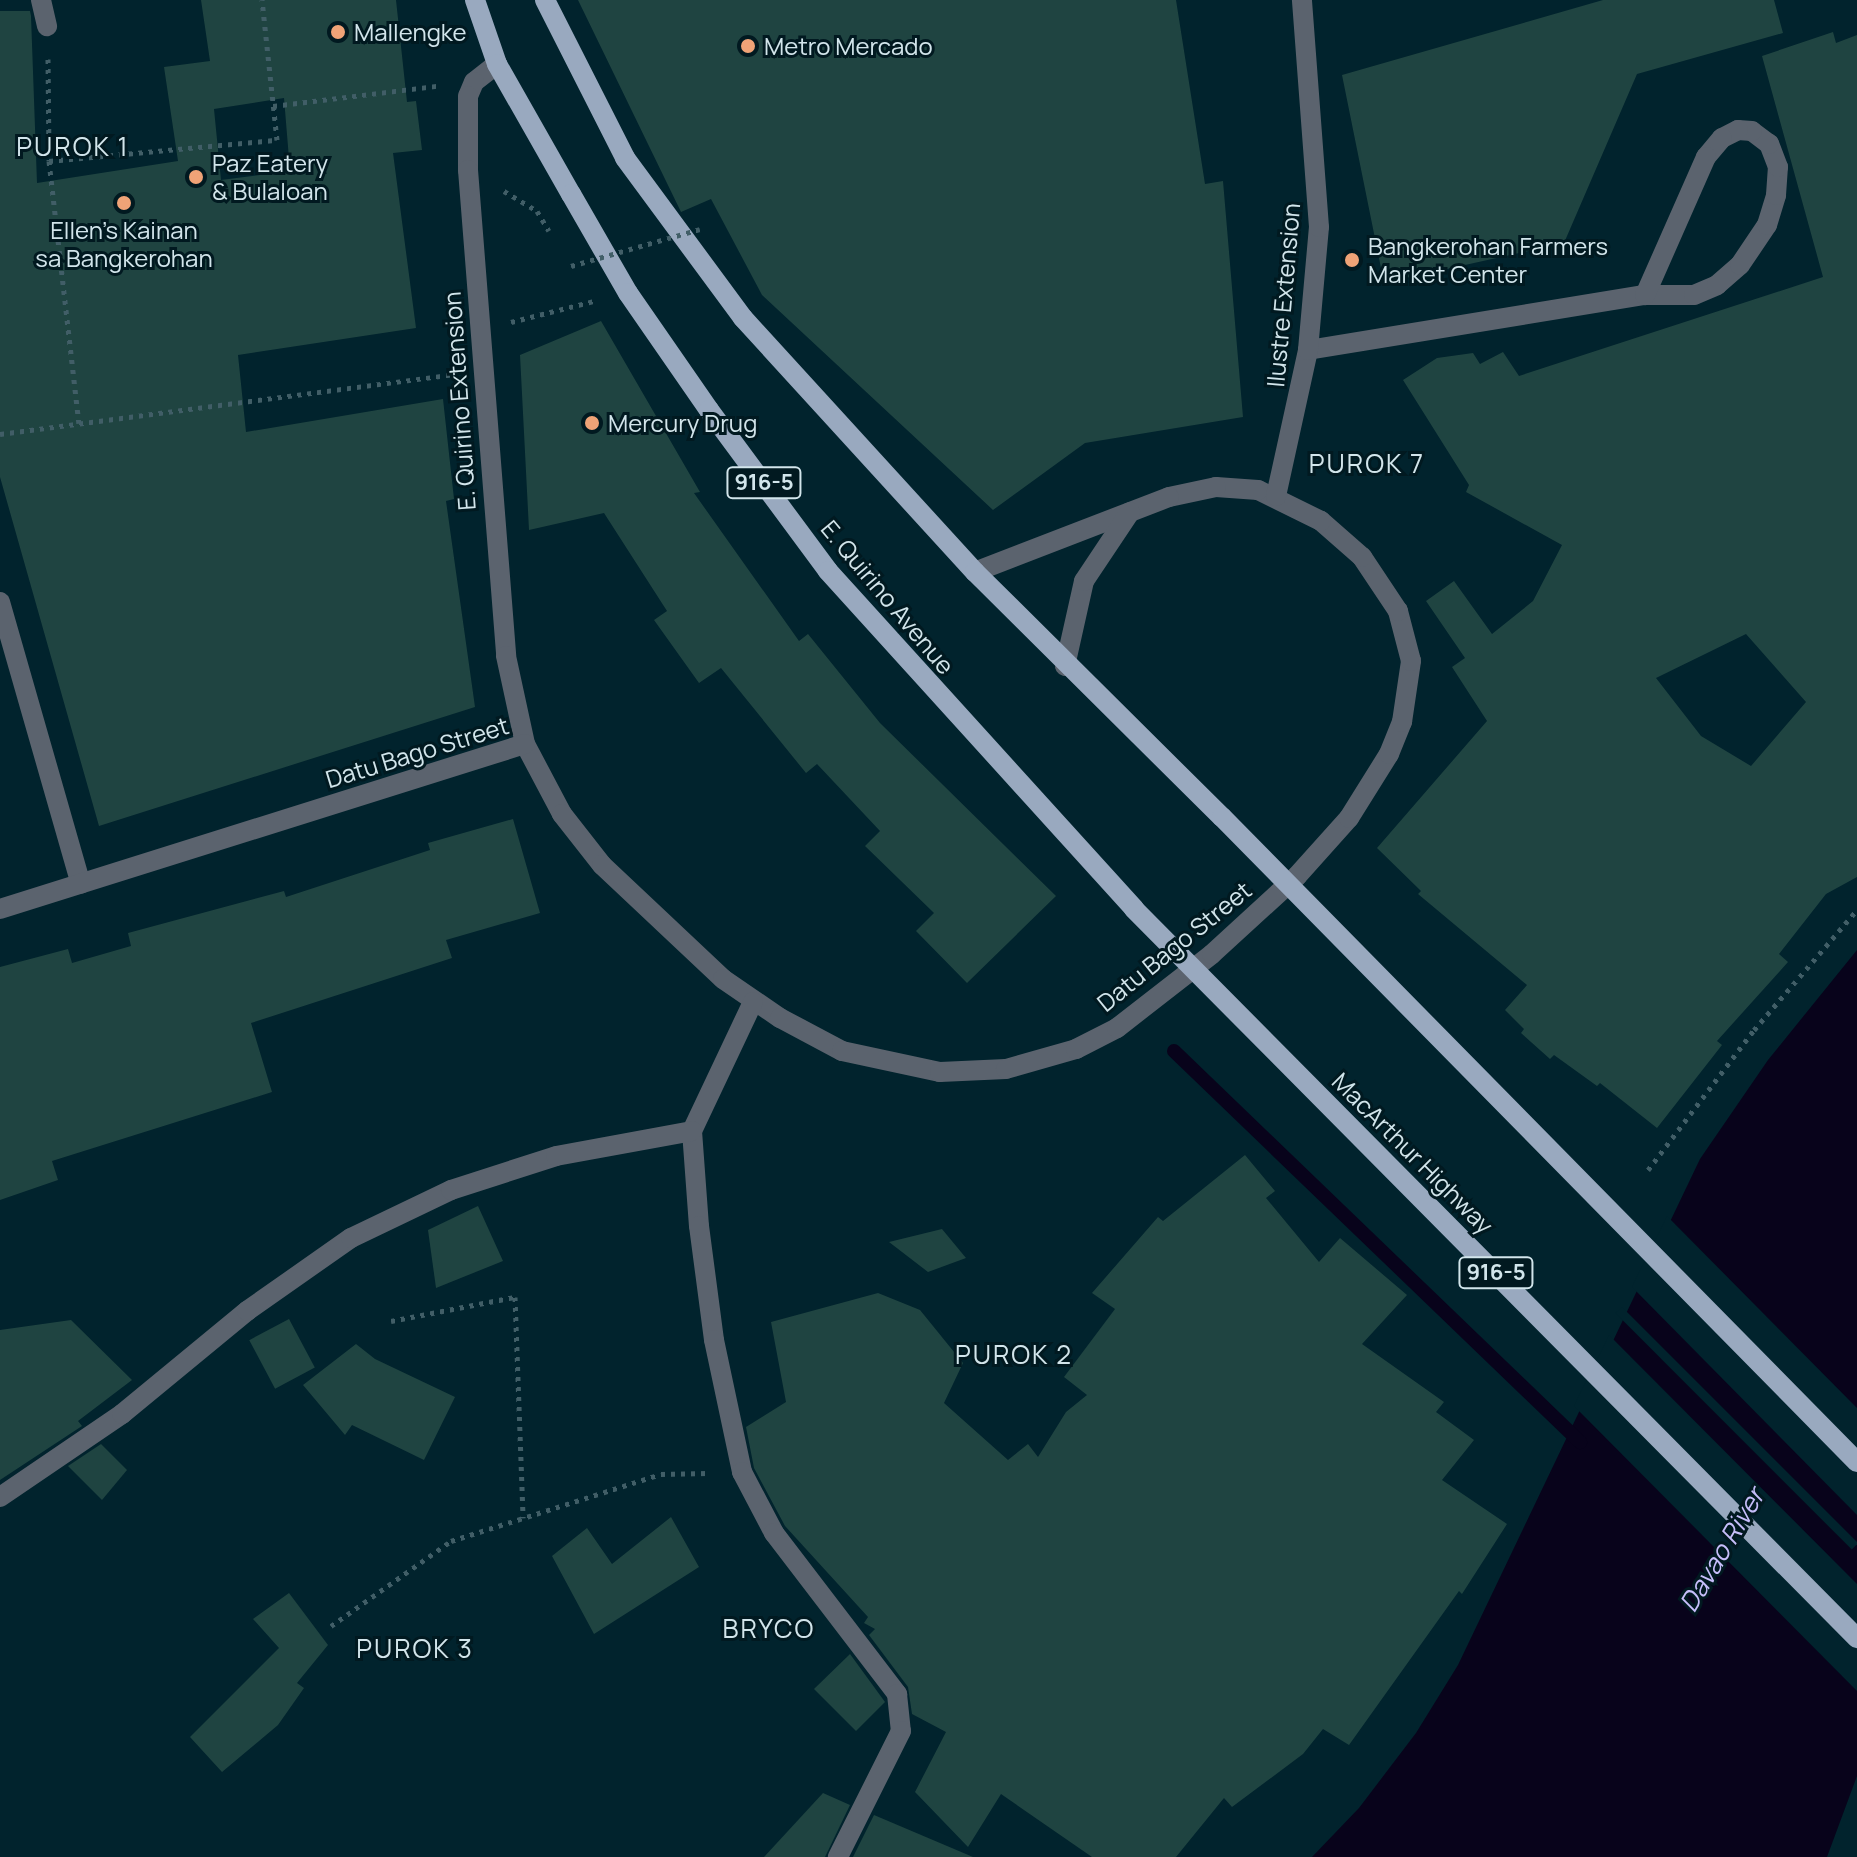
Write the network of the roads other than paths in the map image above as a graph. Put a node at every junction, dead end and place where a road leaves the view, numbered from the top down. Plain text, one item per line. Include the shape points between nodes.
1 (41, 0) edge
2 (475, 0) edge
3 (545, 0) edge
4 (1302, 0) edge
5 (47, 26) road end
6 (497, 64) junction
7 (1645, 295) junction
8 (1308, 350) junction
9 (1276, 496) junction
10 (1130, 512) junction
11 (975, 572) junction
12 (0, 602) edge
13 (1065, 666) junction
14 (525, 744) junction
15 (81, 884) junction
16 (0, 909) edge
17 (1134, 909) joint
18 (753, 1002) junction
19 (692, 1131) junction
20 (1857, 1462) edge
21 (0, 1497) edge
22 (1857, 1638) edge
23 (838, 1857) edge

1 - 5 street
2 - 6 main road, E. Quirino Avenue / 916-5
3 - 11 main road via 625,158 692,256
4 - 8 street, Ilustre Extension via 1319,227
6 - 14 street, E. Quirino Extension via 474,82 467,110 481,371 506,656
6 - 17 main road, E. Quirino Avenue / 916-5 via 628,293 828,571
7 - 7 street via 1706,157 1722,138 1738,130 1752,131 1769,144 1778,167 1767,225 1740,265 1717,285 1694,295
7 - 8 street
8 - 9 street, Ilustre Extension
9 - 10 street via 1216,487
9 - 18 street, Datu Bago Street via 1321,521 1362,557 1398,611 1411,661 1402,722 1389,754 1349,818 1270,903 1117,1028 1076,1049 1006,1069 940,1072 842,1051
10 - 11 street
10 - 13 street via 1084,581
11 - 13 main road
12 - 15 street
13 - 20 main road, bridge via 1222,817
14 - 15 street, Datu Bago Street
14 - 18 street, Datu Bago Street via 562,814 602,865 686,949
15 - 16 street, Datu Bago Street
17 - 22 main road, MacArthur Highway / 916-5, bridge
18 - 19 street
19 - 21 street via 556,1156 451,1190 351,1238 247,1311 122,1414
19 - 23 street via 714,1340 742,1472 774,1533 897,1694 901,1731

